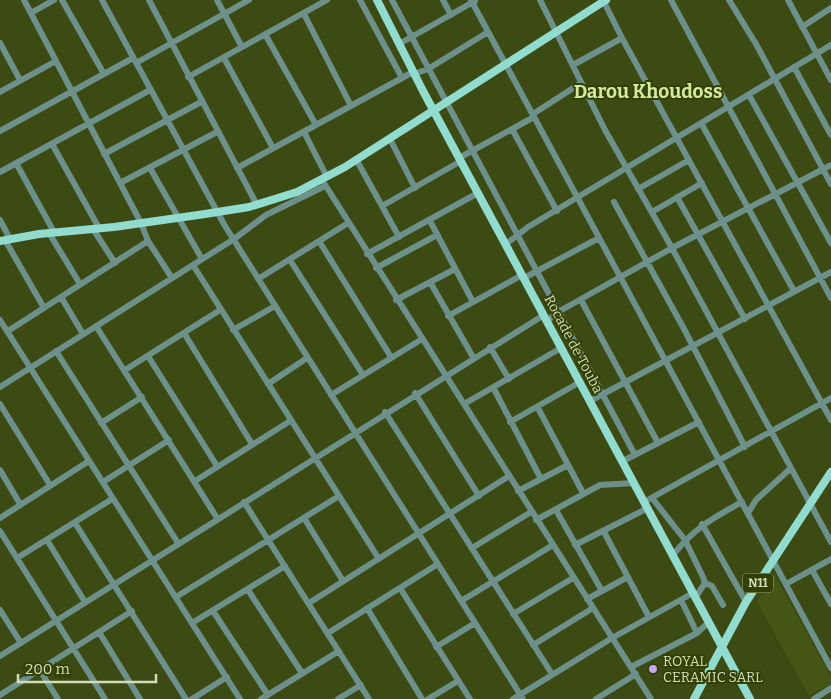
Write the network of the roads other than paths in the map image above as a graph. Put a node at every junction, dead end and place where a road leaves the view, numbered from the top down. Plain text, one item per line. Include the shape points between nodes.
1 (24, 0) edge
2 (54, 0) edge
3 (62, 0) edge
4 (102, 0) edge
5 (218, 0) edge
6 (249, 0) edge
7 (328, 0) edge
8 (360, 0) edge
9 (377, 0) edge
10 (392, 0) edge
11 (443, 0) edge
12 (540, 0) edge
13 (604, 0) edge
14 (671, 0) edge
15 (729, 0) edge
16 (788, 0) edge
17 (151, 1) edge
18 (473, 1) edge
19 (831, 8) edge
20 (31, 13) junction
21 (224, 14) junction
22 (304, 14) junction
23 (451, 15) junction
24 (802, 26) junction
25 (488, 32) junction
26 (557, 32) junction
27 (265, 34) junction
28 (410, 38) junction
29 (622, 38) junction
30 (0, 42) edge
31 (171, 43) junction
32 (399, 44) junction
33 (831, 45) edge
34 (242, 47) junction
35 (817, 54) junction
36 (224, 58) junction
37 (134, 60) junction
38 (56, 61) junction
39 (506, 65) junction
40 (573, 65) junction
41 (794, 67) junction
42 (428, 69) junction
43 (414, 73) junction
44 (104, 74) junction
45 (188, 77) junction
46 (402, 78) junction
47 (20, 80) junction
48 (775, 80) junction
49 (831, 80) edge
50 (581, 83) junction
51 (150, 90) junction
52 (0, 92) edge
53 (72, 92) junction
54 (749, 95) junction
55 (201, 102) junction
56 (447, 102) junction
57 (351, 106) junction
58 (728, 107) junction
59 (434, 111) junction
60 (533, 116) junction
61 (166, 120) junction
62 (701, 123) junction
63 (88, 124) junction
64 (316, 125) junction
65 (512, 129) junction
66 (0, 131) edge
67 (217, 132) junction
68 (304, 132) junction
69 (831, 135) edge
70 (677, 137) junction
71 (390, 139) junction
72 (52, 144) junction
73 (272, 148) junction
74 (182, 150) junction
75 (472, 151) junction
76 (104, 154) junction
77 (356, 159) junction
78 (460, 159) junction
79 (689, 160) junction
80 (16, 163) junction
81 (831, 165) edge
82 (150, 168) junction
83 (236, 168) junction
84 (626, 168) junction
85 (822, 169) junction
86 (0, 172) edge
87 (324, 181) junction
88 (702, 182) junction
89 (798, 182) junction
90 (120, 183) junction
91 (831, 184) edge
92 (415, 188) junction
93 (638, 189) junction
94 (478, 193) junction
95 (775, 194) junction
96 (677, 197) junction
97 (578, 198) junction
98 (614, 202) dead end
99 (256, 205) junction
100 (382, 206) junction
101 (749, 208) junction
102 (557, 211) junction
103 (218, 212) junction
104 (652, 212) junction
105 (178, 218) junction
106 (0, 220) edge
107 (430, 221) junction
108 (723, 222) junction
109 (141, 223) junction
110 (348, 223) junction
111 (96, 228) junction
112 (51, 232) junction
113 (699, 234) junction
114 (438, 235) junction
115 (517, 235) junction
116 (399, 237) junction
117 (599, 238) junction
118 (234, 239) junction
119 (5, 240) edge
120 (319, 241) junction
121 (148, 242) junction
122 (831, 243) edge
123 (506, 244) junction
124 (672, 248) junction
125 (367, 254) junction
126 (202, 259) junction
127 (290, 260) junction
128 (648, 262) junction
129 (115, 263) junction
130 (193, 265) junction
131 (376, 268) junction
132 (455, 269) junction
133 (537, 272) junction
134 (831, 272) edge
135 (523, 276) junction
136 (620, 277) junction
137 (172, 278) junction
138 (820, 278) junction
139 (258, 279) junction
140 (430, 282) junction
141 (80, 284) junction
142 (794, 291) junction
143 (61, 297) junction
144 (831, 298) edge
145 (396, 300) junction
146 (581, 300) junction
147 (473, 302) junction
148 (770, 305) junction
149 (275, 306) junction
150 (44, 308) junction
151 (220, 310) junction
152 (558, 312) junction
153 (448, 316) junction
154 (545, 318) junction
155 (745, 319) junction
156 (0, 320) edge
157 (96, 326) junction
158 (233, 330) junction
159 (8, 331) junction
160 (83, 334) junction
161 (184, 334) junction
162 (718, 334) junction
163 (422, 339) junction
164 (490, 347) junction
165 (694, 347) junction
166 (561, 348) junction
167 (56, 352) junction
168 (148, 356) junction
169 (391, 357) junction
170 (473, 357) junction
171 (308, 358) junction
172 (666, 361) junction
173 (31, 368) junction
174 (125, 370) junction
175 (445, 374) junction
176 (363, 375) junction
177 (509, 379) junction
178 (580, 382) junction
179 (625, 383) junction
180 (268, 384) junction
181 (0, 387) edge
182 (494, 389) junction
183 (415, 394) junction
184 (331, 395) junction
185 (602, 395) junction
186 (142, 397) junction
187 (831, 398) edge
188 (590, 401) junction
189 (822, 403) junction
190 (0, 404) edge
191 (464, 404) junction
192 (538, 408) junction
193 (385, 412) junction
194 (831, 420) edge
195 (290, 421) junction
196 (510, 422) junction
197 (698, 422) junction
198 (101, 423) junction
199 (772, 431) junction
200 (354, 432) junction
201 (170, 440) junction
202 (658, 443) junction
203 (252, 444) junction
204 (745, 447) junction
205 (635, 454) junction
206 (314, 457) junction
207 (719, 460) junction
208 (89, 461) junction
209 (623, 461) junction
210 (568, 465) junction
211 (130, 466) junction
212 (218, 466) junction
213 (791, 468) junction
214 (831, 472) edge
215 (1, 474) edge
216 (509, 476) junction
217 (541, 479) junction
218 (195, 481) junction
219 (103, 482) junction
220 (634, 483) junction
221 (50, 485) junction
222 (518, 491) junction
223 (583, 493) junction
224 (339, 496) junction
225 (479, 496) junction
226 (652, 498) junction
227 (112, 499) junction
228 (244, 502) junction
229 (742, 502) junction
230 (20, 504) junction
231 (810, 504) junction
232 (646, 505) junction
233 (556, 510) junction
234 (531, 512) junction
235 (748, 513) junction
236 (451, 515) junction
237 (0, 518) edge
238 (217, 518) junction
239 (304, 518) junction
240 (536, 520) junction
241 (75, 523) junction
242 (702, 524) junction
243 (0, 531) edge
244 (604, 532) junction
245 (420, 534) junction
246 (268, 539) junction
247 (47, 540) junction
248 (685, 540) junction
249 (831, 542) edge
250 (178, 543) junction
251 (552, 545) junction
252 (575, 545) junction
253 (472, 548) junction
254 (673, 555) junction
255 (17, 558) junction
256 (378, 559) junction
257 (831, 559) edge
258 (152, 560) junction
259 (773, 560) junction
260 (438, 564) junction
261 (285, 566) junction
262 (812, 570) junction
263 (628, 577) junction
264 (573, 578) junction
265 (343, 582) junction
266 (494, 582) junction
267 (705, 583) junction
268 (786, 584) junction
269 (114, 585) junction
270 (400, 588) junction
271 (248, 590) junction
272 (602, 591) junction
273 (694, 596) junction
274 (176, 597) junction
275 (587, 599) junction
276 (681, 600) junction
277 (461, 601) junction
278 (85, 602) junction
279 (309, 602) junction
280 (746, 602) junction
281 (831, 604) edge
282 (723, 605) dead end
283 (367, 608) junction
284 (593, 608) junction
285 (0, 610) edge
286 (132, 611) junction
287 (214, 611) junction
288 (513, 614) junction
289 (649, 617) junction
290 (56, 620) junction
291 (709, 622) junction
292 (192, 623) junction
293 (475, 623) junction
294 (99, 632) junction
295 (328, 632) junction
296 (697, 633) junction
297 (612, 638) junction
298 (20, 643) junction
299 (533, 645) junction
300 (721, 645) junction
301 (436, 647) junction
302 (73, 648) junction
303 (339, 651) junction
304 (0, 656) edge
305 (631, 668) junction
306 (831, 668) edge
307 (39, 669) junction
308 (302, 674) junction
309 (552, 674) junction
310 (636, 674) junction
311 (227, 677) junction
312 (458, 681) junction
313 (361, 685) junction
314 (831, 688) edge
315 (1, 695) edge
316 (268, 695) junction
317 (607, 696) edge
318 (522, 697) edge
319 (54, 698) edge
320 (106, 699) edge
321 (140, 699) edge
322 (186, 699) edge
323 (192, 699) edge
324 (240, 699) edge
325 (261, 699) edge
326 (338, 699) edge
327 (370, 699) edge
328 (422, 699) edge
329 (428, 699) edge
330 (470, 699) edge
331 (512, 699) edge
332 (596, 699) edge
333 (651, 699) edge
334 (694, 699) edge
335 (750, 699) edge
336 (814, 699) edge

1 - 20 street
2 - 20 street
3 - 44 street
4 - 37 street
5 - 21 street
6 - 21 street
7 - 22 street
8 - 46 street
9 - 32 main road, Rocade de Touba
10 - 28 street
11 - 23 street
12 - 26 street
13 - 26 main road
13 - 29 street
14 - 58 street
15 - 48 street
16 - 24 street
17 - 31 street
18 - 23 street
18 - 25 street
19 - 24 street
20 - 38 street
21 - 31 street
21 - 34 street
22 - 27 street
22 - 57 street
23 - 28 street
24 - 35 street
25 - 39 street
25 - 42 street
26 - 39 main road
26 - 40 street
27 - 34 street
27 - 64 street
28 - 32 street
28 - 42 street
29 - 40 street
29 - 70 street
30 - 47 street
31 - 37 street
31 - 45 street
32 - 43 main road, Rocade de Touba
33 - 35 street
34 - 36 street
35 - 41 street
35 - 49 street
36 - 45 street
36 - 73 street
37 - 44 street
37 - 51 street
38 - 47 street
38 - 53 street
39 - 56 main road
39 - 60 street
40 - 50 street
41 - 48 street
41 - 69 street
42 - 43 street
42 - 56 street
43 - 46 street
43 - 59 main road, Rocade de Touba
44 - 53 street
45 - 55 street
46 - 57 street
47 - 52 street
48 - 54 street
48 - 85 street
50 - 60 street
50 - 84 street
51 - 61 street
51 - 63 street
53 - 63 street
53 - 66 street
54 - 58 street
54 - 89 street
55 - 61 street
55 - 67 street
56 - 59 main road
56 - 75 street
57 - 64 street
58 - 62 street
58 - 95 street
59 - 71 main road
59 - 78 main road, Rocade de Touba
60 - 65 street
60 - 97 street
61 - 74 street
61 - 76 street
62 - 70 street
62 - 101 street
63 - 72 street
63 - 76 street
64 - 68 street
65 - 75 street
65 - 102 street
67 - 74 street
67 - 83 street
68 - 73 street
68 - 87 street
70 - 79 street
70 - 84 street
71 - 77 main road
71 - 92 street
72 - 80 street
72 - 111 street
73 - 83 street
74 - 82 street
74 - 103 street
75 - 78 street
75 - 115 street
76 - 90 street
77 - 87 main road
77 - 100 street
78 - 92 street
78 - 94 main road, Rocade de Touba
79 - 88 street
79 - 93 street
80 - 86 street
80 - 112 street
81 - 85 street
82 - 90 street
82 - 105 street
83 - 99 street
84 - 93 street
84 - 97 street
85 - 89 street
85 - 91 street
87 - 99 main road
87 - 110 street
87 - 118 street via 266,215
88 - 96 street
88 - 108 street
89 - 95 street
89 - 122 street
90 - 109 street
92 - 100 street
93 - 104 street
94 - 107 street
94 - 123 main road, Rocade de Touba
95 - 101 street
95 - 138 street
96 - 104 street
96 - 113 street
97 - 102 street
97 - 117 street
98 - 128 street
99 - 103 main road
100 - 116 street
101 - 108 street
101 - 142 street
102 - 115 street
103 - 105 main road
103 - 118 street
104 - 124 street
105 - 109 main road
105 - 126 street
106 - 119 street
107 - 114 street
107 - 116 street
108 - 113 street
108 - 148 street
109 - 111 main road
109 - 121 street
110 - 120 street
110 - 125 street
111 - 112 main road
111 - 129 street
112 - 119 main road
112 - 141 street
113 - 124 street
113 - 155 street
114 - 131 street
114 - 132 street
115 - 123 street
115 - 133 street
116 - 125 street
117 - 133 street
117 - 136 street
118 - 126 street
118 - 139 street
119 - 150 street
120 - 127 street
120 - 169 street
121 - 129 street
121 - 137 street
123 - 135 main road, Rocade de Touba
124 - 128 street
124 - 162 street
125 - 131 street
126 - 130 street
127 - 139 street
127 - 176 street
128 - 136 street
128 - 165 street
129 - 141 street
130 - 137 street
130 - 151 street
131 - 145 street
132 - 140 street
132 - 147 street
133 - 135 street
133 - 152 street
134 - 138 street
135 - 147 street
135 - 154 main road, Rocade de Touba
136 - 146 street
136 - 172 street
137 - 157 street
138 - 142 street
138 - 144 street
139 - 149 street
140 - 145 street
140 - 153 street
141 - 143 street
142 - 148 street
143 - 150 street
143 - 160 street
145 - 163 street
146 - 152 street
146 - 179 street
147 - 153 street
148 - 155 street
148 - 189 street
149 - 158 street
149 - 171 street
150 - 159 street
151 - 158 street
151 - 161 street
152 - 154 street
152 - 185 street
153 - 170 street
154 - 164 street
154 - 166 main road, Rocade de Touba
155 - 162 street
156 - 159 street
157 - 160 street
157 - 174 street
158 - 180 street
159 - 173 street
160 - 167 street
161 - 168 street
161 - 203 street
162 - 165 street
162 - 199 street
163 - 169 street
163 - 175 street
164 - 170 street
164 - 177 street
165 - 172 street
165 - 204 street
166 - 177 street
166 - 178 main road, Rocade de Touba
167 - 173 street
167 - 198 street
168 - 174 street
168 - 212 street
169 - 176 street
170 - 175 street
171 - 180 street
171 - 184 street
172 - 179 street
172 - 197 street
173 - 181 street
173 - 208 street
174 - 186 street
175 - 183 street
175 - 191 street
176 - 184 street
177 - 182 street
178 - 188 main road, Rocade de Touba
178 - 192 street
179 - 185 street
179 - 202 street
180 - 195 street
182 - 191 street
182 - 196 street
183 - 193 street
183 - 225 street
184 - 200 street
185 - 188 street
185 - 205 street
186 - 198 street
186 - 201 street
187 - 189 street
188 - 209 main road, Rocade de Touba
189 - 194 street
189 - 199 street
190 - 221 street
191 - 216 street
192 - 196 street
192 - 210 street
193 - 200 street
193 - 236 street
195 - 203 street
195 - 206 street
196 - 217 street
197 - 202 street
197 - 207 street
198 - 211 street
199 - 204 street
199 - 213 street
200 - 206 street
200 - 245 street
201 - 211 street
201 - 218 street
202 - 205 street
203 - 212 street
204 - 207 street
205 - 209 street
206 - 224 street
206 - 228 street
207 - 226 street
207 - 229 street
208 - 219 street
208 - 221 street
209 - 220 main road, Rocade de Touba
210 - 217 street
210 - 223 street
211 - 219 street
211 - 250 street
212 - 218 street
213 - 231 street
213 - 235 street via 756,500
214 - 231 main road, N11
215 - 230 street
216 - 222 street
216 - 225 street
217 - 222 street
218 - 238 street
219 - 227 street
220 - 223 street via 600,485
220 - 232 main road, Rocade de Touba
221 - 230 street
222 - 234 street
223 - 233 street
224 - 239 street
224 - 256 street
225 - 236 street
226 - 232 street
226 - 248 street
227 - 241 street
227 - 258 street
228 - 238 street
228 - 246 street
229 - 235 street
229 - 242 street
230 - 237 street
231 - 249 street
231 - 259 main road, N11
232 - 244 street
232 - 254 main road, Rocade de Touba
233 - 240 street
233 - 252 street
234 - 240 street
234 - 253 street
235 - 259 street
236 - 245 street
236 - 253 street
238 - 250 street
239 - 246 street
239 - 265 street
240 - 251 street
241 - 247 street
241 - 269 street
242 - 248 street
242 - 280 street
243 - 255 street
244 - 252 street
244 - 263 street
245 - 256 street
245 - 260 street
246 - 261 street
246 - 274 street
247 - 255 street
247 - 278 street
248 - 254 street
248 - 267 street
250 - 258 street
251 - 264 street
251 - 266 street
252 - 272 street
253 - 266 street
254 - 273 main road, Rocade de Touba
255 - 290 street
256 - 265 street
257 - 262 street
258 - 269 street
258 - 274 street
259 - 268 street
259 - 280 main road, N11
260 - 270 street
260 - 277 street
261 - 271 street
261 - 279 street
262 - 268 street
262 - 281 street
263 - 272 street
263 - 289 street
264 - 275 street
264 - 288 street
265 - 279 street
266 - 277 street
266 - 288 street
267 - 273 street
267 - 282 street via 712,586
268 - 306 street
269 - 278 street
269 - 286 street
270 - 283 street
270 - 301 street
271 - 287 street
271 - 308 street
272 - 275 street
273 - 276 street
273 - 291 main road, Rocade de Touba
274 - 292 street
275 - 284 street
276 - 289 street
276 - 296 street
277 - 293 street
278 - 290 street
279 - 295 street
280 - 300 main road, N11
283 - 295 street
283 - 328 street
284 - 297 street
284 - 299 street
285 - 298 street
286 - 294 street
286 - 322 street
287 - 292 street
287 - 316 street
288 - 299 street
289 - 297 street
290 - 298 street
290 - 302 street
291 - 296 street
291 - 300 main road, Rocade de Touba
292 - 311 street
293 - 301 street
293 - 318 street
294 - 302 street
294 - 321 street
295 - 303 street
296 - 305 street
297 - 305 street
297 - 309 street
298 - 304 street
299 - 309 street
300 - 334 main road, N11
300 - 335 main road, Rocade de Touba
301 - 312 street
302 - 307 street
302 - 320 street
303 - 308 street
303 - 313 street
305 - 310 street
307 - 315 street
307 - 319 street
308 - 316 street
309 - 318 street
310 - 317 street
310 - 333 street
311 - 323 street
311 - 324 street
312 - 329 street
312 - 330 street
313 - 326 street
313 - 327 street
314 - 336 street
316 - 325 street
317 - 332 street
318 - 331 street

